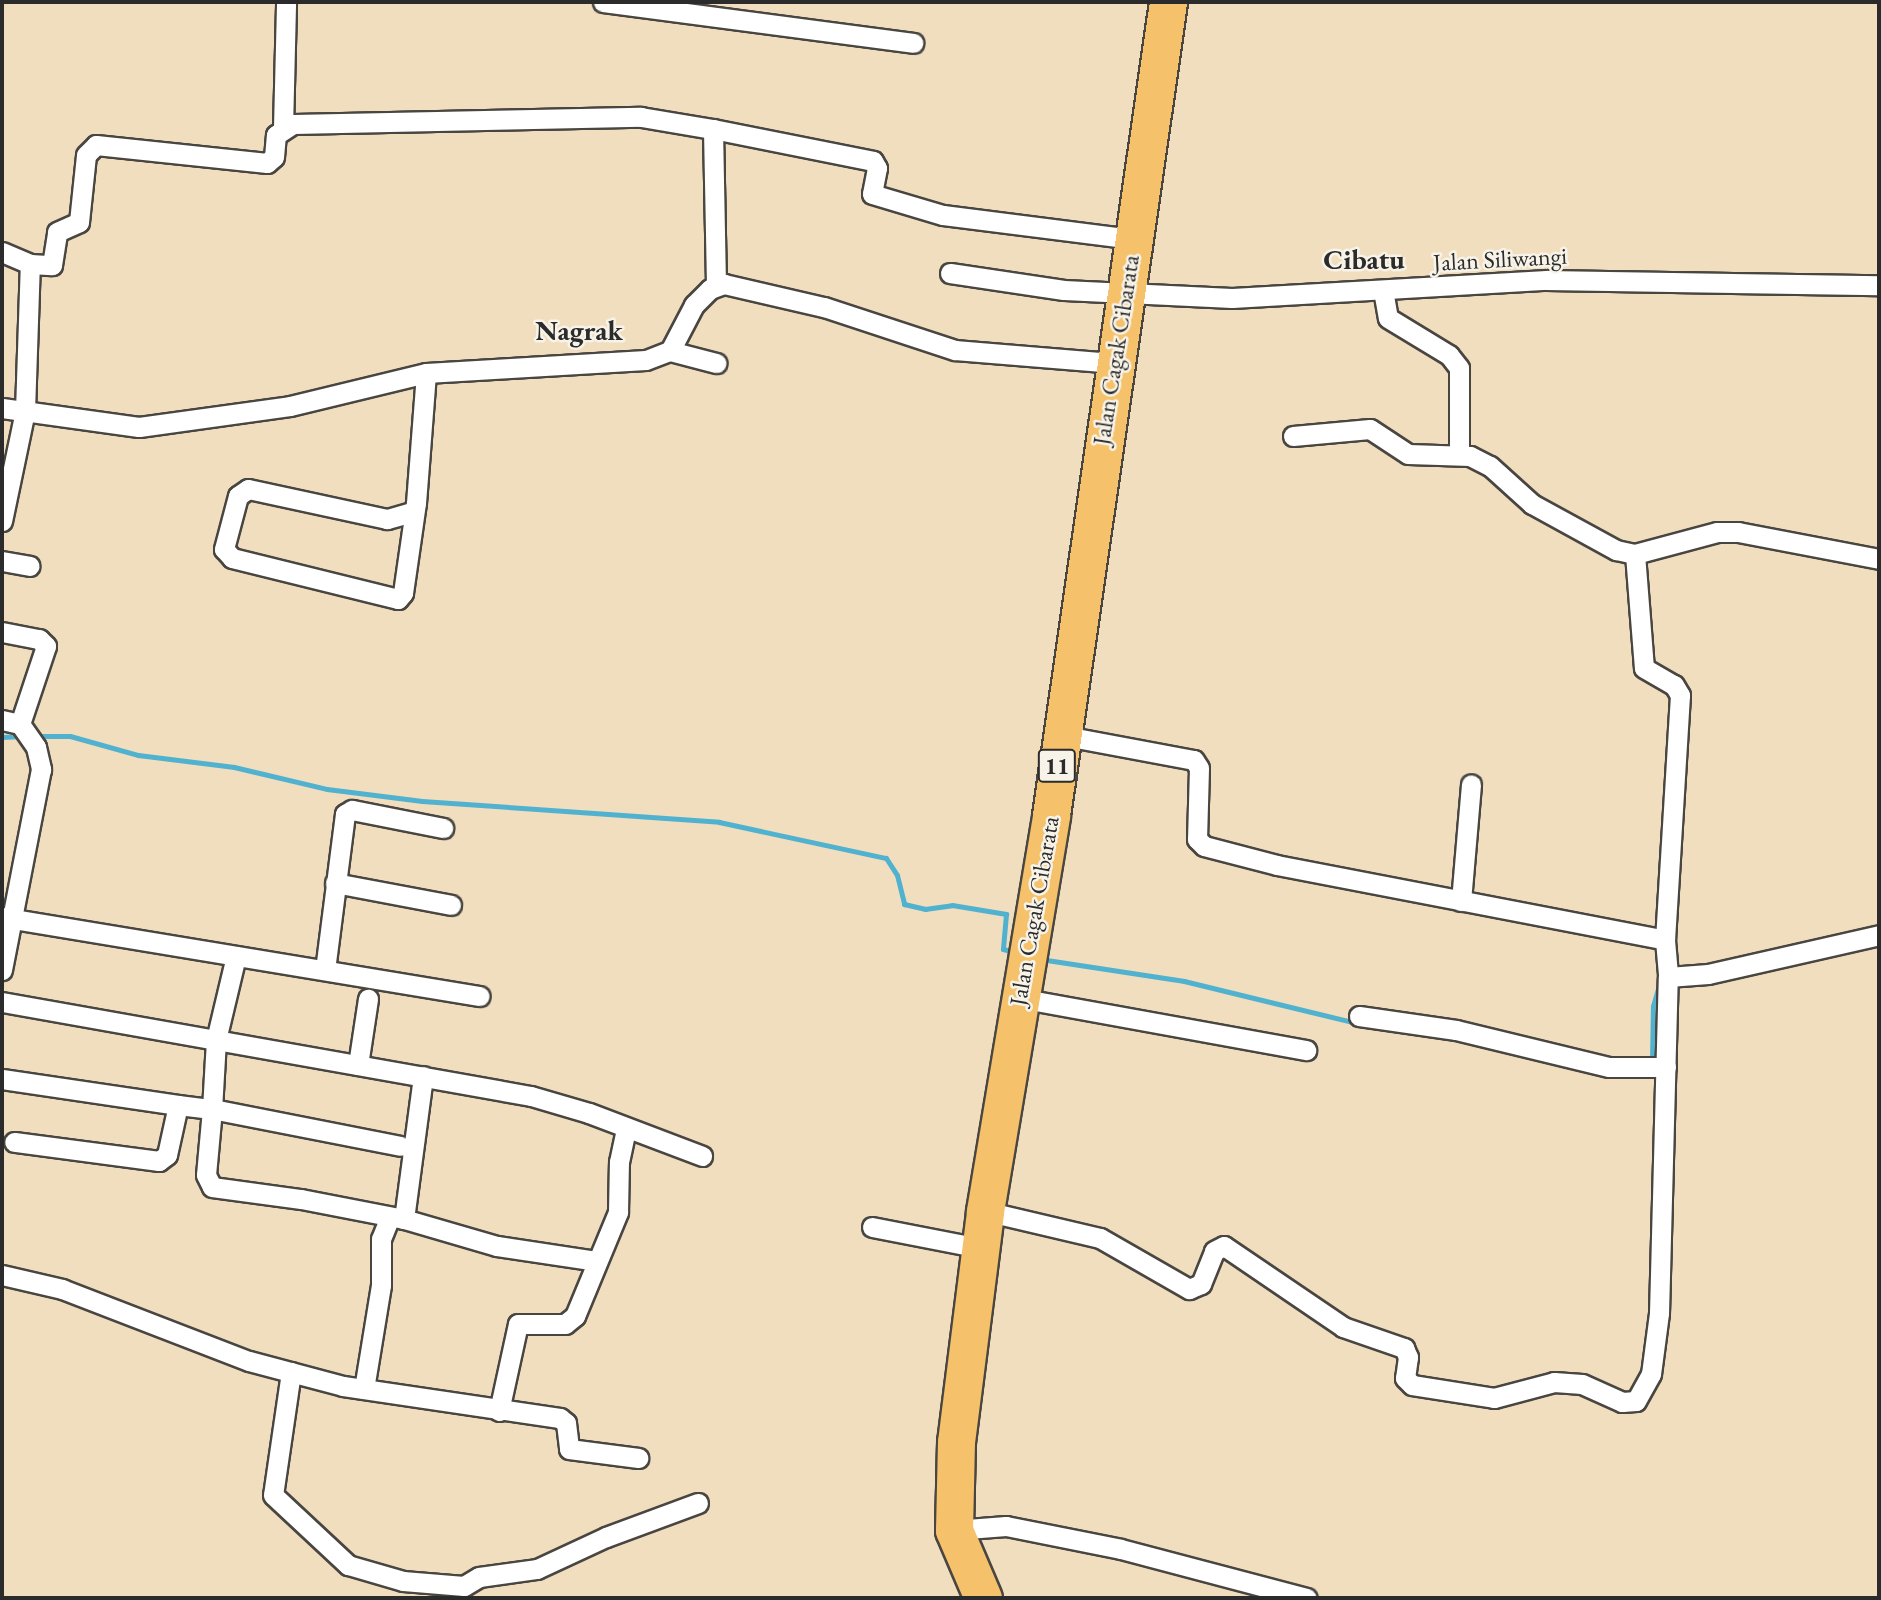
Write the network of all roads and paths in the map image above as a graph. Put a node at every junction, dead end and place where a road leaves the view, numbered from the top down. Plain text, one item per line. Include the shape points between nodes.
1 (286, 2) edge
2 (604, 2) edge
3 (1168, 2) edge
4 (671, 7) edge
5 (913, 43) dead end
6 (283, 128) junction
7 (713, 129) junction
8 (1133, 239) junction
9 (2, 252) edge
10 (30, 264) junction
11 (950, 274) dead end
12 (716, 285) junction
13 (1879, 285) edge
14 (1383, 290) junction
15 (1124, 292) junction
16 (670, 351) junction
17 (716, 363) dead end
18 (1114, 363) junction
19 (426, 373) junction
20 (2, 408) edge
21 (25, 411) junction
22 (1293, 436) dead end
23 (1459, 454) junction
24 (412, 512) junction
25 (2, 521) edge
26 (1635, 554) junction
27 (1879, 559) edge
28 (2, 561) edge
29 (30, 566) dead end
30 (2, 632) edge
31 (11, 722) edge
32 (1060, 735) junction
33 (1471, 784) dead end
34 (443, 828) dead end
35 (335, 883) junction
36 (1461, 901) junction
37 (451, 905) dead end
38 (7, 918) edge
39 (1879, 935) edge
40 (1665, 940) junction
41 (236, 956) junction
42 (2, 970) edge
43 (325, 970) junction
44 (1668, 977) junction
45 (480, 996) dead end
46 (1019, 998) junction
47 (368, 999) dead end
48 (2, 1002) edge
49 (1359, 1016) dead end
50 (216, 1040) junction
51 (1306, 1050) dead end
52 (358, 1065) junction
53 (1666, 1067) junction
54 (423, 1076) junction
55 (2, 1079) edge
56 (178, 1105) junction
57 (212, 1110) junction
58 (626, 1128) junction
59 (14, 1142) dead end
60 (400, 1146) dead end
61 (702, 1156) dead end
62 (985, 1211) junction
63 (397, 1218) junction
64 (872, 1227) dead end
65 (980, 1248) junction
66 (596, 1261) junction
67 (2, 1275) edge
68 (291, 1372) junction
69 (363, 1389) junction
70 (499, 1411) junction
71 (638, 1458) dead end
72 (698, 1503) dead end
73 (954, 1530) junction
74 (463, 1592) edge
75 (983, 1598) edge
76 (1307, 1598) edge

1 - 6 street
2 - 4 street
3 - 8 highway, Jalan Cagak Cibarata / 11
4 - 5 street
6 - 7 street via 293,124 641,117
6 - 10 street via 276,135 274,158 267,163 96,145 86,155 79,222 57,232 52,265
7 - 8 street via 873,161 877,168 872,194 943,215
7 - 12 street
8 - 15 highway, Jalan Cagak Cibarata / 11
9 - 10 street
10 - 21 street
11 - 15 street, Jalan Siliwangi via 1064,290
12 - 16 street via 694,305
12 - 18 street via 732,284 812,304 954,351
13 - 14 street, Jalan Siliwangi via 1546,280
14 - 15 street, Jalan Siliwangi via 1232,298
14 - 23 street via 1388,318 1454,358 1459,368
15 - 18 highway, Jalan Cagak Cibarata / 11
16 - 17 street
16 - 19 street via 646,360
18 - 32 highway, Jalan Cagak Cibarata / 11
19 - 21 street via 290,407 139,427
19 - 24 street
20 - 21 street
21 - 25 street
22 - 23 street via 1370,429 1408,454
23 - 26 street via 1490,466 1532,504 1616,550
24 - 24 street via 387,519 248,489 235,504 224,549 232,558 398,599 403,593
26 - 27 street via 1717,532 1738,532
26 - 40 street via 1644,667 1674,685 1680,695
28 - 29 street
30 - 31 street via 39,639 46,646
31 - 38 street via 36,747 41,769
32 - 36 street via 1194,760 1199,768 1197,839 1204,846
32 - 46 highway, Jalan Cagak Cibarata / 11
33 - 36 street
34 - 35 street via 348,812 342,821
35 - 37 street
35 - 43 street
36 - 40 street
38 - 41 street
38 - 42 street
39 - 44 street via 1708,974
40 - 44 street
41 - 43 street
41 - 50 street
43 - 45 street
44 - 53 street
46 - 51 street
46 - 62 highway, Jalan Cagak Cibarata / 11
47 - 52 street
48 - 50 street
49 - 53 street via 1456,1030 1609,1067
50 - 52 street
50 - 57 street
52 - 54 street
53 - 62 street via 1660,1313 1651,1374 1636,1401 1622,1402 1582,1384 1554,1382 1494,1398 1412,1385 1405,1378 1408,1357 1404,1348 1343,1327 1224,1246 1214,1251 1201,1284 1189,1289 1100,1238
54 - 58 street via 531,1096
54 - 63 street
55 - 56 street
56 - 57 street
56 - 59 street via 167,1155 159,1161
57 - 60 street
57 - 63 street via 206,1175 212,1186
58 - 61 street
58 - 66 street via 618,1162 618,1212
62 - 65 highway, Jalan Cagak Cibarata / 11
63 - 66 street via 498,1246
63 - 69 street via 381,1239 381,1285
64 - 65 street
65 - 73 highway, Jalan Cagak Cibarata / 11 via 956,1442
66 - 70 street via 573,1319 565,1324 518,1324
67 - 68 street via 62,1289 201,1345
68 - 69 street
68 - 74 street via 274,1497 348,1565
69 - 70 street
70 - 71 street via 562,1419 569,1449
72 - 74 street via 537,1569 479,1577
73 - 75 highway, 11
73 - 76 street via 1006,1526 1121,1549

